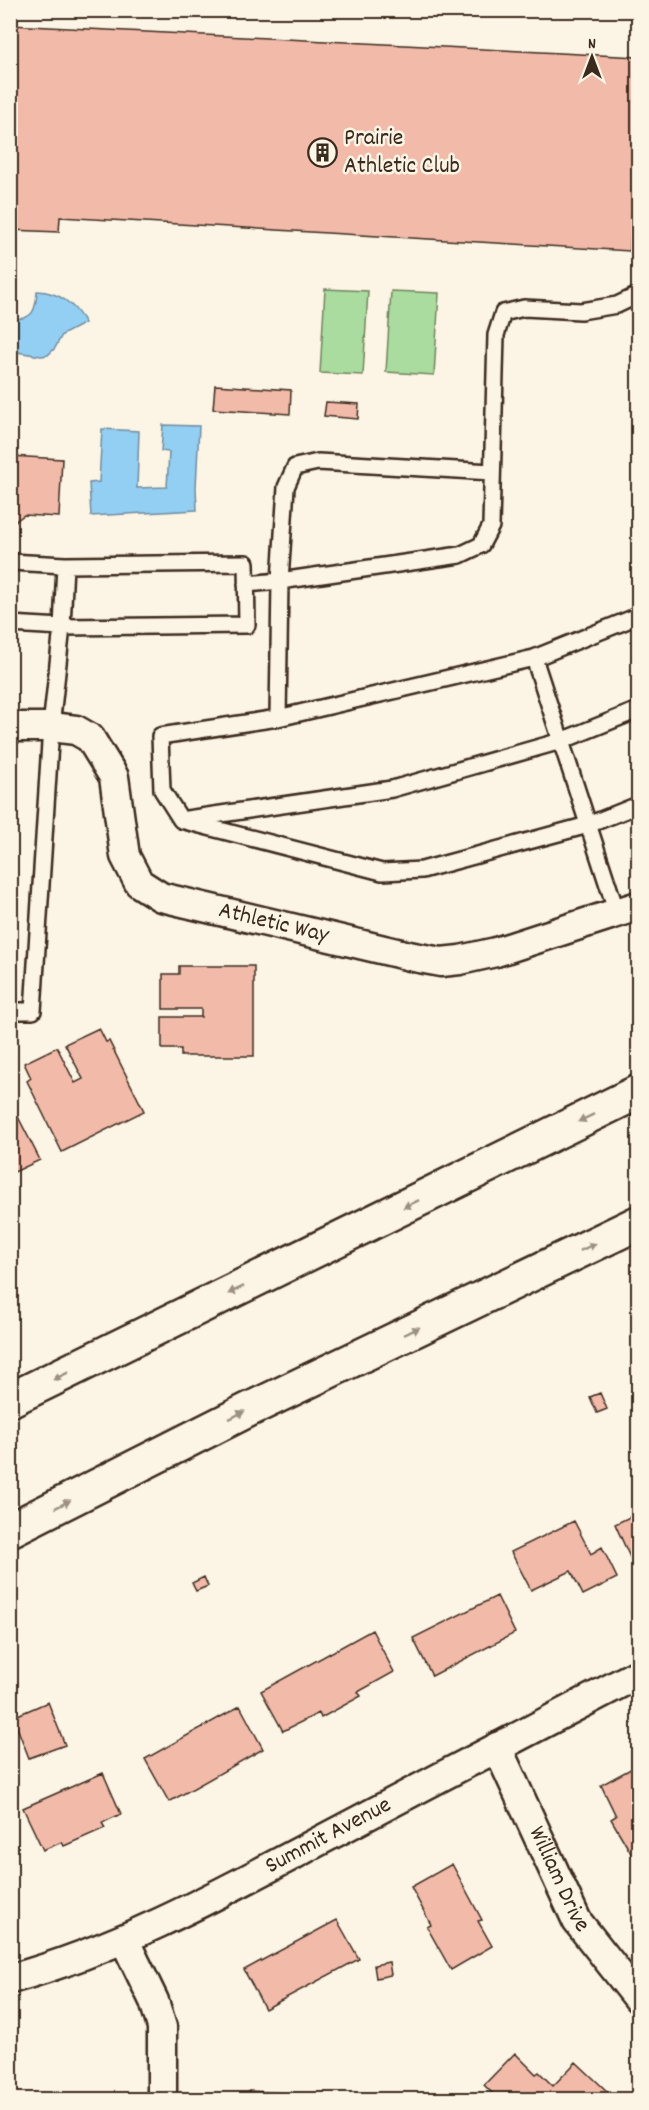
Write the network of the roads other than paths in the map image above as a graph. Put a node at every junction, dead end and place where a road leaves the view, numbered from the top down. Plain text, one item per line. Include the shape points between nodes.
1 (639, 295) edge
2 (492, 472) junction
3 (10, 562) edge
4 (65, 565) junction
5 (280, 581) junction
6 (246, 584) junction
7 (639, 616) edge
8 (10, 624) edge
9 (62, 627) junction
10 (534, 658) junction
11 (639, 710) edge
12 (278, 718) junction
13 (10, 726) edge
14 (51, 727) junction
15 (561, 741) junction
16 (639, 805) edge
17 (181, 820) junction
18 (588, 825) junction
19 (628, 910) edge
20 (10, 1011) edge
21 (639, 1092) edge
22 (639, 1223) edge
23 (10, 1400) edge
24 (10, 1530) edge
25 (639, 1674) edge
26 (497, 1747) junction
27 (124, 1939) junction
28 (10, 1979) edge
29 (639, 1998) edge
30 (162, 2100) edge

1 - 2 lane via 617,305 581,311 524,308 504,313 496,335
2 - 5 lane via 491,526 481,545 460,555
2 - 5 lane via 318,462 295,467 286,487
3 - 4 lane
4 - 6 lane via 246,563
4 - 9 lane
5 - 6 lane
5 - 12 lane
6 - 9 lane via 247,625
7 - 10 lane
8 - 9 lane
9 - 14 lane
10 - 12 lane
10 - 15 lane
11 - 15 lane
12 - 17 lane via 160,736 162,790
13 - 14 street, Athletic Way
14 - 19 street, Athletic Way via 76,730 90,738 114,777 125,856 139,883 161,897 441,962 496,952
14 - 20 lane via 33,1011
15 - 17 lane via 392,789
15 - 18 lane
16 - 18 lane
17 - 18 lane via 381,872 422,870
18 - 19 lane
21 -> 23 highway
24 -> 22 highway via 248,1410
25 - 26 street, Summit Avenue
26 - 27 street, Summit Avenue via 203,1903
26 - 29 street, William Drive via 577,1921
27 - 28 street, Summit Avenue
27 - 30 street via 162,2027

